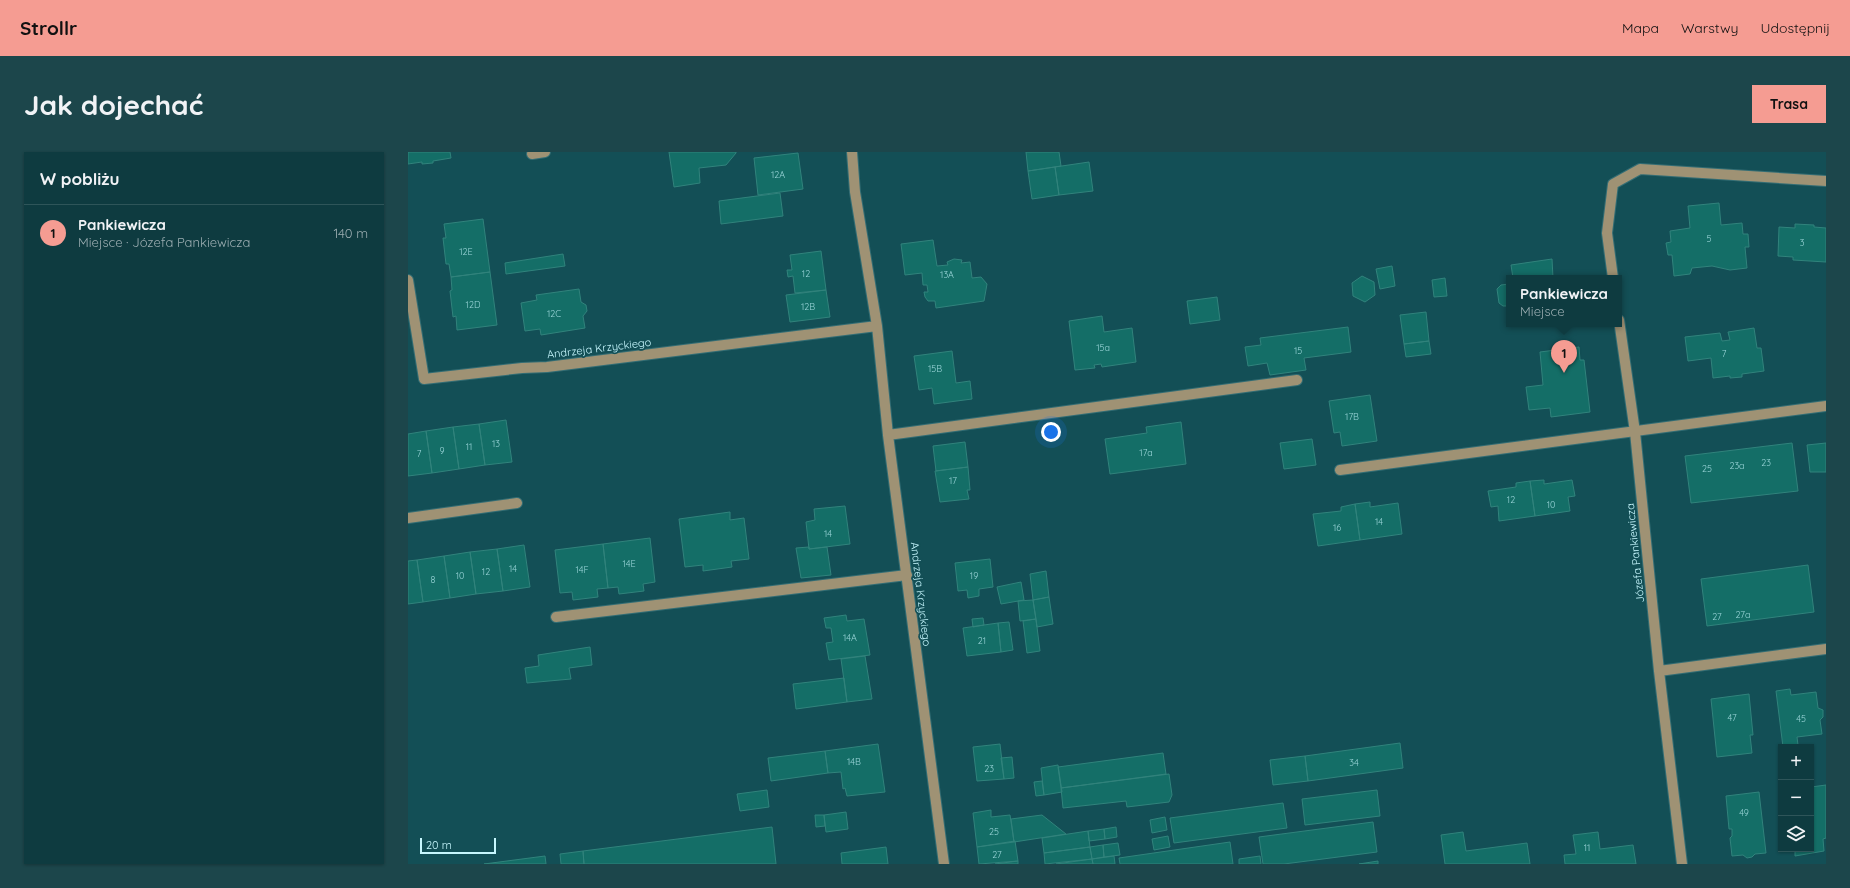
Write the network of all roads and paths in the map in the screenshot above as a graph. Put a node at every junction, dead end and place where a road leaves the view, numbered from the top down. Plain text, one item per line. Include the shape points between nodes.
1 (545, 152) edge
2 (852, 152) edge
3 (532, 154) dead end
4 (1826, 181) edge
5 (1613, 275) edge
6 (408, 280) edge
7 (877, 326) junction
8 (1620, 327) edge
9 (1297, 380) dead end
10 (1826, 406) edge
11 (1635, 432) junction
12 (888, 435) junction
13 (1340, 470) dead end
14 (516, 503) dead end
15 (408, 518) edge
16 (906, 575) junction
17 (556, 617) dead end
18 (1826, 649) edge
19 (1659, 671) junction
20 (944, 864) edge
21 (1682, 864) edge

1 - 3 street
2 - 7 street, Andrzeja Krzyckiego via 855,192
4 - 5 street via 1640,169 1613,184 1607,233
6 - 7 street, Andrzeja Krzyckiego via 424,379 547,367
7 - 12 street, Andrzeja Krzyckiego
8 - 11 street, Józefa Pankiewicza
9 - 12 street
10 - 11 street
11 - 13 street
11 - 19 street, Józefa Pankiewicza
12 - 16 street, Andrzeja Krzyckiego
14 - 15 street
16 - 17 street
16 - 20 street, Andrzeja Krzyckiego
18 - 19 street
19 - 21 street, Józefa Pankiewicza

